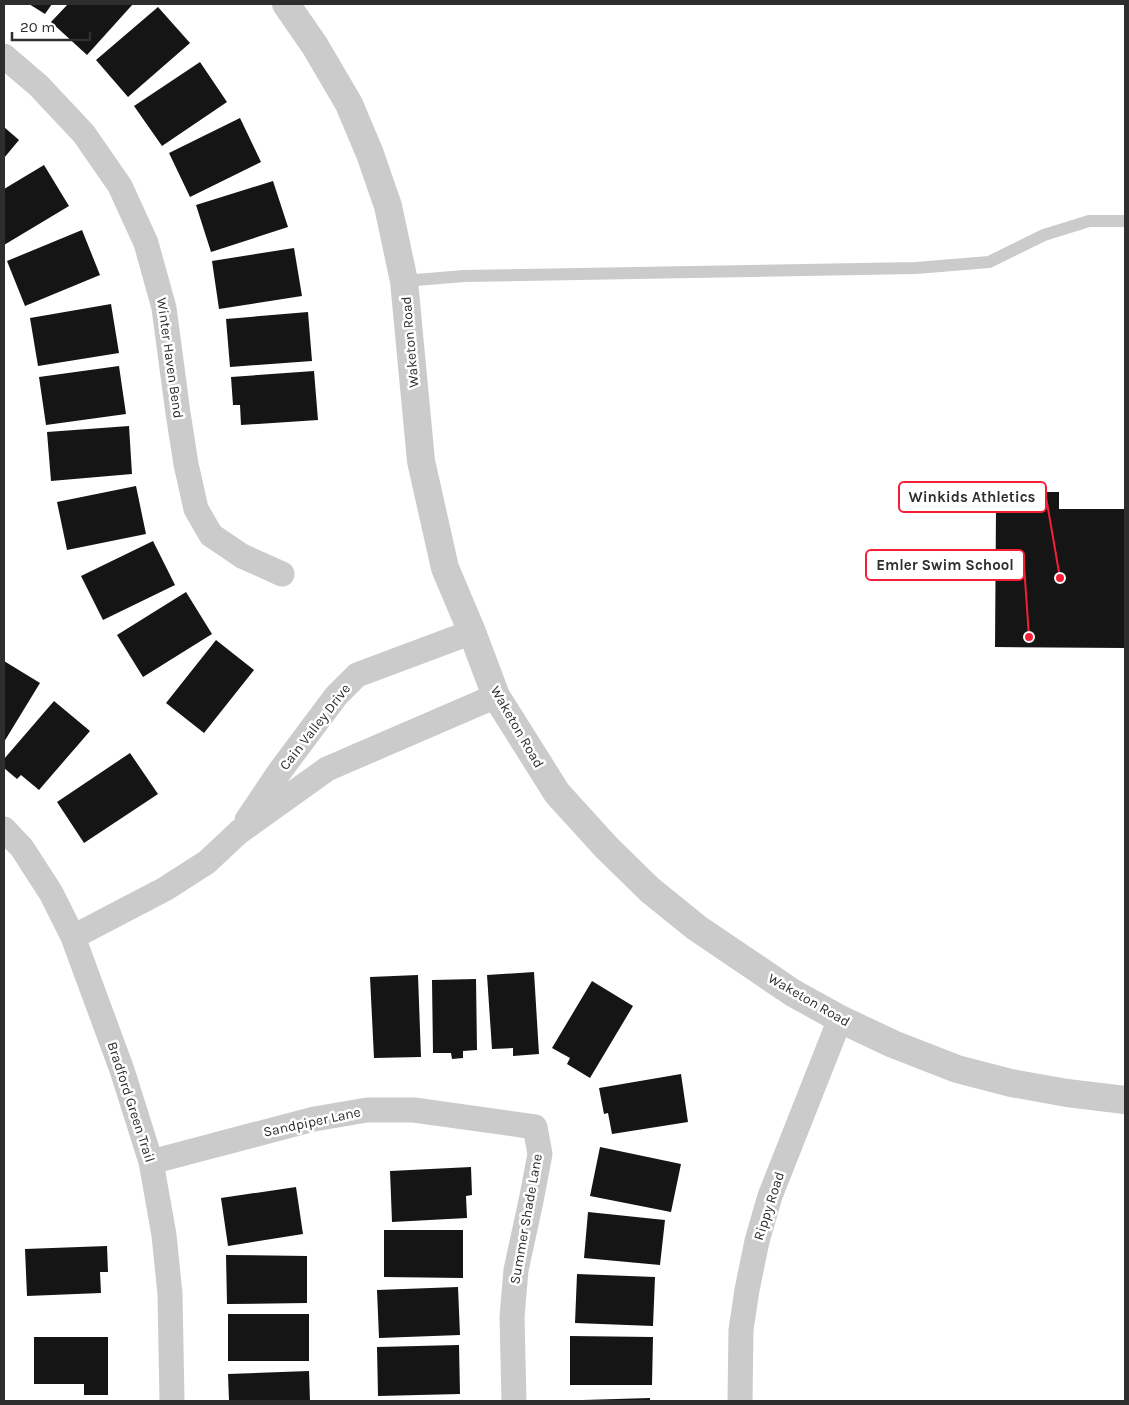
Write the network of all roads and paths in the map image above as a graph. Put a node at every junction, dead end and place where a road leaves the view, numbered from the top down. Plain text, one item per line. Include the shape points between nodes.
1 (286, 4) edge
2 (4, 56) edge
3 (1125, 221) edge
4 (404, 281) junction
5 (282, 574) dead end
6 (472, 632) junction
7 (496, 696) junction
8 (4, 829) edge
9 (239, 832) junction
10 (73, 937) junction
11 (840, 1019) junction
12 (1125, 1100) edge
13 (535, 1127) joint
14 (152, 1162) junction
15 (172, 1401) edge
16 (514, 1401) edge
17 (740, 1401) edge

1 - 4 street, Waketon Road via 349,104 388,206
2 - 5 street, Winter Haven Bend via 39,86 84,134 120,186 146,243 164,308 179,422 196,509 211,535 242,556
3 - 4 lane via 1089,221 1044,235 989,262 916,268 464,276
4 - 6 street, Waketon Road via 421,461 446,568
6 - 7 street, Waketon Road
6 - 9 street, Cain Valley Drive via 358,674 336,696
7 - 9 street, Cain Valley Drive via 327,769
7 - 11 street, Waketon Road via 557,793 650,890 697,928 793,993
8 - 10 street, Bradford Green Trail via 22,848
9 - 10 street, Cain Valley Drive via 207,862 165,889
10 - 14 street, Bradford Green Trail
11 - 12 street, Waketon Road via 893,1044 957,1068 1066,1093
11 - 17 street, Rippy Road via 770,1196 757,1241 741,1330
13 - 14 street, Sandpiper Lane via 414,1110 367,1110 314,1120
13 - 16 street, Summer Shade Lane via 540,1154 516,1270 512,1316
14 - 15 street, Bradford Green Trail via 170,1294

